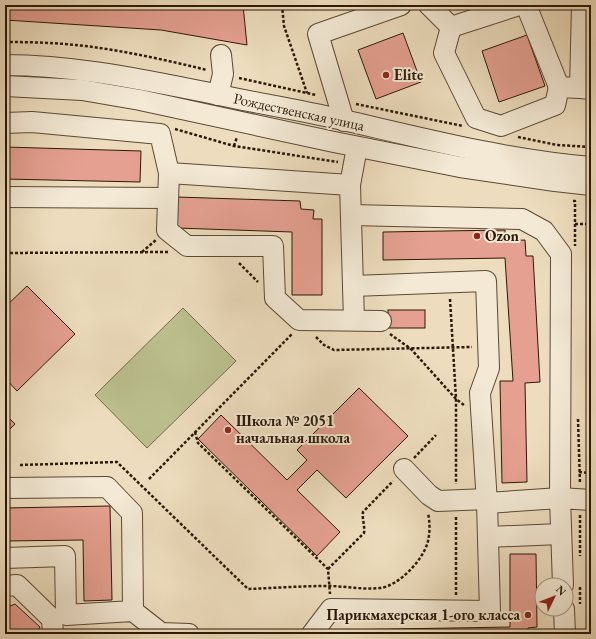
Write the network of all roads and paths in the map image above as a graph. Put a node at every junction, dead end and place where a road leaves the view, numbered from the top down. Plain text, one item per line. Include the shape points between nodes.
1 (292, 5) edge
2 (402, 5) edge
3 (429, 5) edge
4 (519, 5) edge
5 (526, 5) edge
6 (582, 5) edge
7 (282, 6) edge
8 (451, 27) junction
9 (5, 42) edge
10 (222, 64) junction
11 (5, 65) edge
12 (5, 86) edge
13 (559, 87) junction
14 (586, 88) edge
15 (307, 94) junction
16 (218, 95) junction
17 (339, 100) junction
18 (344, 121) junction
19 (5, 123) edge
20 (464, 126) dead end
21 (168, 127) dead end
22 (510, 136) dead end
23 (591, 147) edge
24 (355, 156) junction
25 (591, 167) edge
26 (168, 173) junction
27 (350, 185) junction
28 (591, 185) edge
29 (5, 197) edge
30 (168, 198) junction
31 (575, 201) dead end
32 (351, 215) junction
33 (591, 224) edge
34 (187, 246) junction
35 (221, 246) junction
36 (5, 253) edge
37 (449, 282) junction
38 (353, 286) junction
39 (275, 298) junction
40 (354, 320) junction
41 (381, 321) joint
42 (301, 322) junction
43 (488, 347) junction
44 (452, 348) junction
45 (411, 349) junction
46 (456, 399) junction
47 (482, 417) junction
48 (195, 432) junction
49 (436, 435) dead end
50 (20, 466) dead end
51 (404, 469) junction
52 (579, 472) dead end
53 (591, 472) edge
54 (149, 479) dead end
55 (5, 488) edge
56 (560, 498) junction
57 (591, 500) edge
58 (456, 501) junction
59 (487, 501) junction
60 (428, 509) dead end
61 (560, 534) junction
62 (488, 537) junction
63 (5, 558) edge
64 (328, 569) junction
65 (562, 577) edge
66 (5, 586) edge
67 (330, 586) junction
68 (331, 610) junction
69 (456, 610) junction
70 (133, 611) junction
71 (564, 617) edge
72 (57, 623) edge
73 (189, 634) edge
74 (312, 634) edge
75 (565, 634) edge

1 - 7 path
2 - 17 street via 318,34
3 - 8 street
4 - 8 street
5 - 13 street
6 - 14 street
7 - 15 path via 284,26
8 - 13 street via 444,53 476,118 501,126 555,105
9 - 10 path via 94,47 181,64
10 - 15 path
10 - 16 street
11 - 16 street, Рождественская улица via 38,65 92,71
12 - 24 street, Рождественская улица via 82,90 140,100
13 - 14 street
15 - 17 path
16 - 18 street, Рождественская улица
17 - 18 street
17 - 20 path
18 - 25 street, Рождественская улица via 465,148 556,164
19 - 26 street via 32,122 160,134
21 - 24 path via 234,146
22 - 23 path via 557,145
24 - 27 street
24 - 28 street, Рождественская улица
26 - 27 street
26 - 30 street
27 - 32 street
29 - 30 street
30 - 34 street via 167,230
31 - 33 path via 575,224
32 - 38 street
32 - 56 street via 522,219 544,231 561,254
34 - 35 street
34 - 36 path via 182,252
35 - 39 path
35 - 39 street via 273,246
37 - 38 street
37 - 43 street via 486,281
37 - 44 path
38 - 40 street
39 - 42 street
40 - 41 street
40 - 42 street
41 - 45 path via 386,331
42 - 45 path via 324,345 334,350
42 - 48 path
43 - 44 path
43 - 47 street via 489,368 480,393
44 - 45 path
44 - 46 path
45 - 46 path
46 - 47 path
46 - 58 path
47 - 59 street
48 - 54 path
48 - 64 path via 198,443
49 - 51 path
50 - 67 path via 117,462 248,589
51 - 58 street via 438,501
51 - 64 path via 363,512 364,533
52 - 53 path
55 - 70 street via 107,488 132,513
56 - 57 street
56 - 59 street
56 - 61 street
58 - 59 street
58 - 69 path
59 - 62 street
60 - 67 path via 428,542 422,555 394,584 381,588 361,589
61 - 62 street
61 - 65 street
62 - 69 street via 490,611
63 - 72 street via 65,556
64 - 67 path
66 - 72 street via 17,585
67 - 68 path
68 - 69 street
68 - 74 street
70 - 72 street
70 - 73 street via 161,633
71 - 75 street

